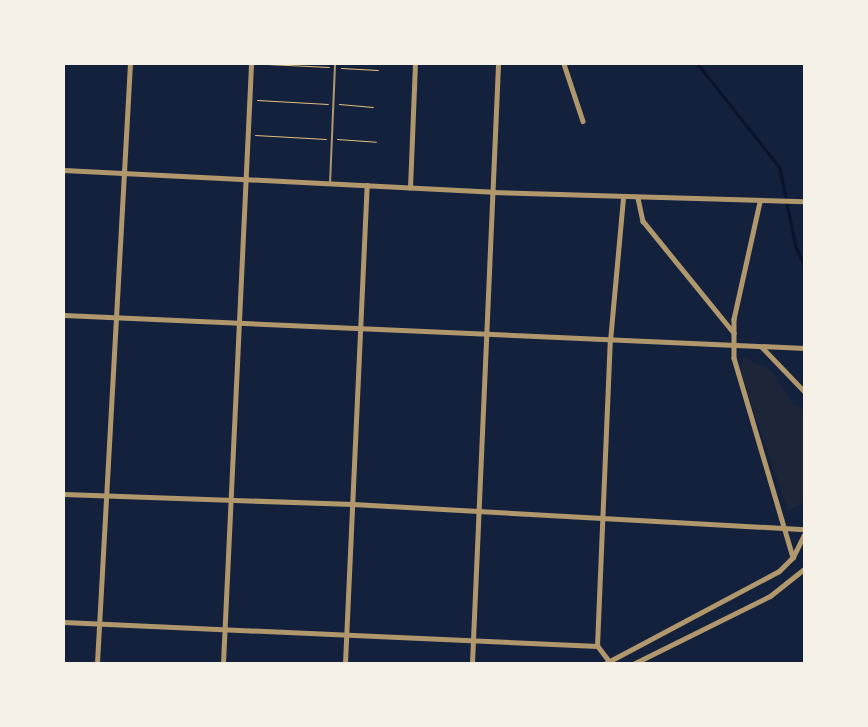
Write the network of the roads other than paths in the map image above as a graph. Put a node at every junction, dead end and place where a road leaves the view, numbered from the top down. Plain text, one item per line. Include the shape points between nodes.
1 (130, 64) edge
2 (251, 64) edge
3 (415, 64) edge
4 (498, 64) edge
5 (564, 64) edge
6 (335, 66) edge
7 (583, 121) dead end
8 (64, 170) edge
9 (123, 173) junction
10 (247, 180) junction
11 (330, 184) junction
12 (367, 186) junction
13 (410, 188) junction
14 (492, 192) junction
15 (623, 197) junction
16 (638, 198) junction
17 (804, 201) edge
18 (760, 202) junction
19 (64, 315) edge
20 (113, 317) junction
21 (238, 324) junction
22 (360, 329) junction
23 (734, 334) junction
24 (487, 335) junction
25 (610, 341) junction
26 (734, 346) junction
27 (762, 347) junction
28 (804, 348) edge
29 (804, 391) edge
30 (64, 494) edge
31 (105, 496) junction
32 (231, 500) junction
33 (353, 504) junction
34 (478, 511) junction
35 (601, 520) junction
36 (784, 526) junction
37 (804, 529) edge
38 (804, 534) edge
39 (793, 557) junction
40 (804, 569) edge
41 (64, 622) edge
42 (99, 624) junction
43 (224, 632) junction
44 (346, 636) junction
45 (472, 642) junction
46 (597, 646) junction
47 (97, 663) edge
48 (223, 663) edge
49 (345, 663) edge
50 (472, 663) edge
51 (608, 663) edge
52 (635, 663) edge

1 - 9 street
2 - 10 street
3 - 13 street
4 - 14 street
5 - 7 street
6 - 11 lane
8 - 9 street
9 - 10 street
9 - 20 street
10 - 11 street
10 - 21 street
11 - 12 street
12 - 13 street
12 - 22 street
13 - 14 street
14 - 15 street
14 - 24 street
15 - 16 street
15 - 25 street
16 - 18 street
16 - 23 street via 643,221
17 - 18 street
18 - 23 street
19 - 20 street
20 - 21 street
20 - 31 street
21 - 22 street
21 - 32 street
22 - 24 street
22 - 33 street
23 - 26 street
24 - 25 street
24 - 34 street
25 - 26 street
25 - 35 street
26 - 27 street
26 - 36 street via 736,376
27 - 28 street
27 - 29 street
30 - 31 street
31 - 32 street
31 - 42 street
32 - 33 street
32 - 43 street
33 - 34 street
33 - 44 street
34 - 35 street
34 - 45 street
35 - 36 street
35 - 46 street
36 - 37 street
36 - 39 street
38 - 39 street
39 - 51 street via 762,582
40 - 52 street via 770,596
41 - 42 street
42 - 43 street
42 - 47 street
43 - 44 street
43 - 48 street
44 - 45 street
44 - 49 street
45 - 46 street
45 - 50 street
46 - 51 street

